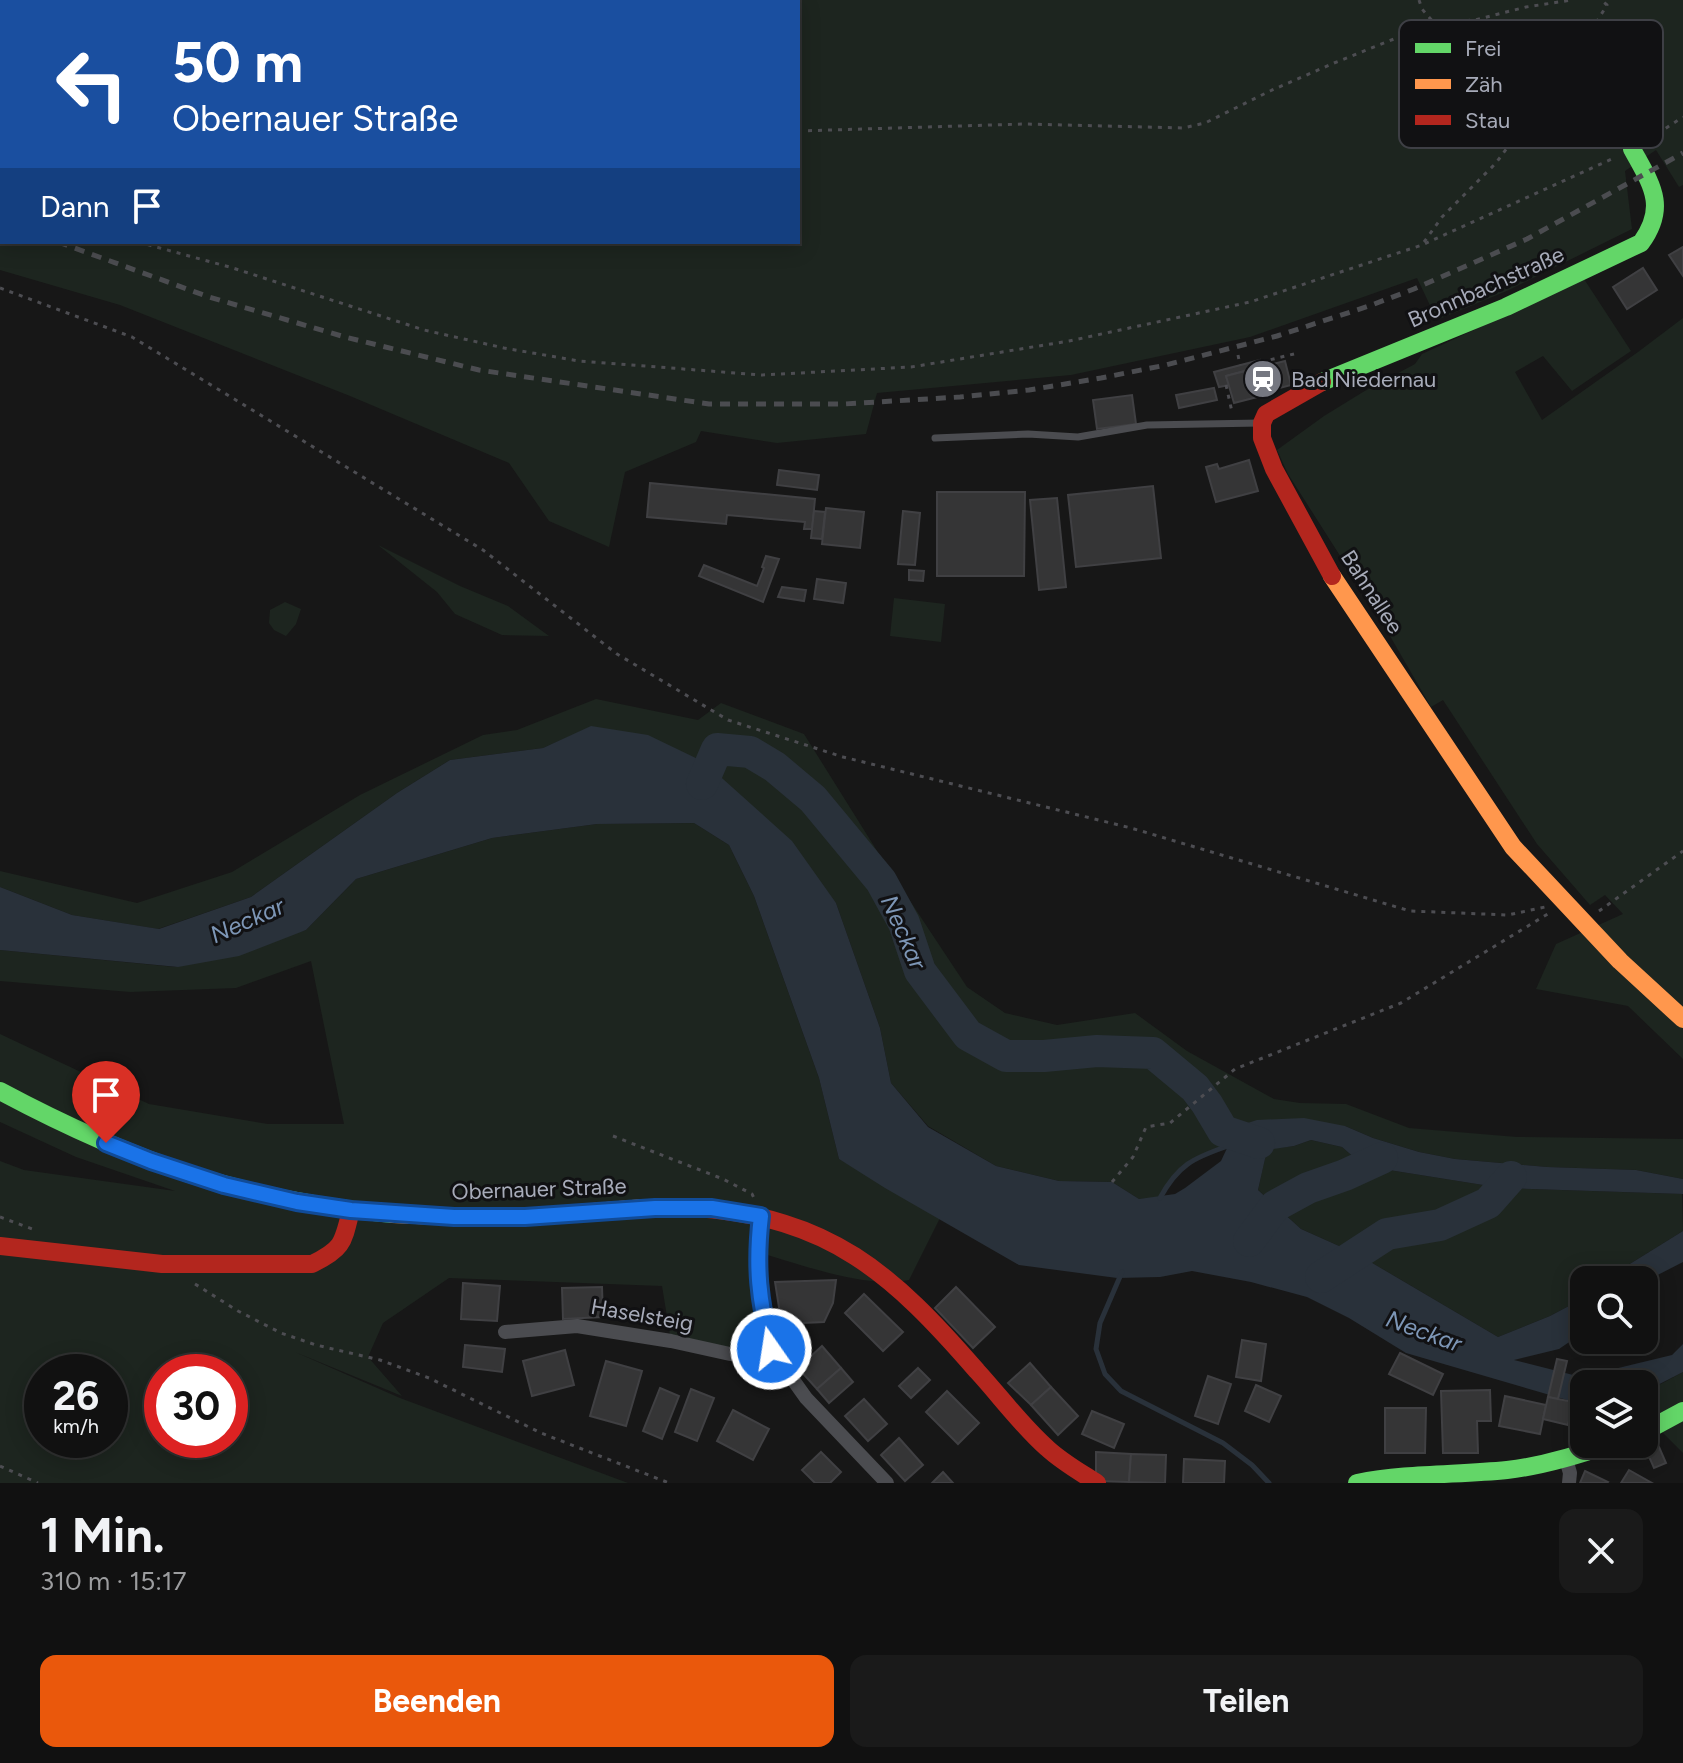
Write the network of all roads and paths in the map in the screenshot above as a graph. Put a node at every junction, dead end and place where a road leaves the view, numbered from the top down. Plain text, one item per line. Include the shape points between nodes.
1 (1419, 0) edge
2 (1572, 0) edge
3 (1601, 0) edge
4 (1612, 0) edge
5 (1607, 5) junction
6 (1431, 20) edge
7 (1475, 20) edge
8 (1598, 20) edge
9 (1399, 37) edge
10 (1683, 117) edge
11 (1663, 130) edge
12 (800, 131) edge
13 (1507, 148) edge
14 (1632, 149) joint
15 (145, 244) edge
16 (1422, 245) junction
17 (0, 288) edge
18 (1298, 353) dead end
19 (1238, 355) dead end
20 (1261, 362) dead end
21 (1240, 365) dead end
22 (1226, 385) dead end
23 (1235, 423) junction
24 (1262, 423) junction
25 (935, 438) dead end
26 (1683, 851) edge
27 (1565, 904) junction
28 (1583, 922) junction
29 (1683, 1019) edge
30 (0, 1091) edge
31 (613, 1136) dead end
32 (1112, 1182) dead end
33 (351, 1210) junction
34 (761, 1216) junction
35 (0, 1246) edge
36 (187, 1280) dead end
37 (505, 1332) dead end
38 (771, 1349) junction
39 (1683, 1411) edge
40 (1658, 1424) edge
41 (1570, 1458) edge
42 (1566, 1459) junction
43 (0, 1466) edge
44 (38, 1483) edge
45 (669, 1483) edge
46 (887, 1483) edge
47 (1097, 1483) edge
48 (1357, 1483) edge
49 (1569, 1483) edge

1 - 6 path
2 - 7 path
3 - 5 path
4 - 5 path
5 - 8 path
9 - 12 path via 1183,128 1024,124
10 - 11 path
13 - 16 path
14 - 16 path
14 - 24 street, Bronnbachstraße via 1657,203 1654,224 1641,243 1506,307 1322,382 1273,409
15 - 16 path via 424,330 504,348 579,361 762,375 911,367 1069,341 1250,302
17 - 27 path via 132,337 483,550 617,654 728,720 843,757 1131,828 1410,911 1508,915
18 - 20 path
19 - 21 path
22 - 23 path
23 - 24 lane
23 - 25 lane via 1147,425 1078,437
24 - 27 street, Bahnallee via 1274,469 1326,568 1513,847
26 - 28 path
27 - 28 street, Bahnallee
27 - 32 path via 1401,1003 1235,1069 1170,1123 1146,1127 1133,1157
28 - 29 street, Bahnallee
30 - 33 street, Obernauer Straße via 83,1134 151,1161 224,1185
31 - 34 path via 752,1194
33 - 34 street, Obernauer Straße via 525,1217 712,1208
33 - 35 street via 334,1253 312,1264 162,1264
34 - 38 street via 759,1294
34 - 47 street, Obernauer Straße via 806,1230 895,1283 1038,1440
36 - 45 path via 281,1333 429,1378 541,1433
37 - 38 street, Haselsteig via 577,1326 730,1354
38 - 46 street via 806,1398
39 - 40 street
41 - 42 street
42 - 48 street via 1506,1470
42 - 49 street
43 - 44 path

